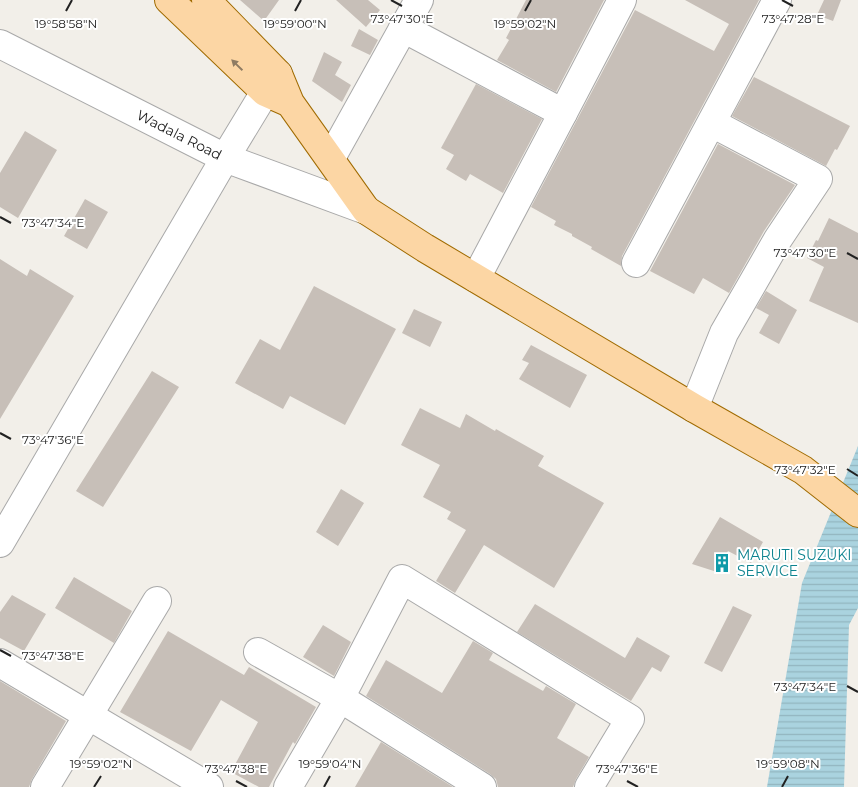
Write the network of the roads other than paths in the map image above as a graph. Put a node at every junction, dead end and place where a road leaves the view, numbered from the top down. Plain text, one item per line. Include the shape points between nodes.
1 (169, 0) edge
2 (207, 0) edge
3 (419, 0) edge
4 (622, 0) edge
5 (777, 0) edge
6 (403, 28) junction
7 (0, 44) edge
8 (272, 83) junction
9 (563, 113) junction
10 (712, 123) junction
11 (225, 158) junction
12 (331, 158) junction
13 (366, 210) junction
14 (636, 263) dead end
15 (476, 278) junction
16 (694, 408) junction
17 (858, 513) edge
18 (0, 543) edge
19 (157, 601) dead end
20 (258, 652) dead end
21 (0, 663) edge
22 (340, 698) junction
23 (88, 714) junction
24 (45, 787) edge
25 (209, 787) edge
26 (288, 787) edge
27 (482, 787) edge
28 (589, 787) edge

8 -> 1 main road
2 - 8 main road
3 - 6 street
4 - 9 street
5 - 10 street
6 - 9 street
6 - 12 street
7 - 11 street, Wadala Road
8 - 11 street
8 - 12 main road
9 - 15 street
10 - 14 street
10 - 16 street via 818,179 778,239 724,333
11 - 13 street, Wadala Road
11 - 18 street
12 - 13 main road
13 - 15 main road
15 - 16 main road
16 - 17 main road via 803,470
19 - 23 street
20 - 22 street
21 - 23 street
22 - 26 street
22 - 27 street
22 - 28 street via 402,579 630,719
23 - 24 street
23 - 25 street

